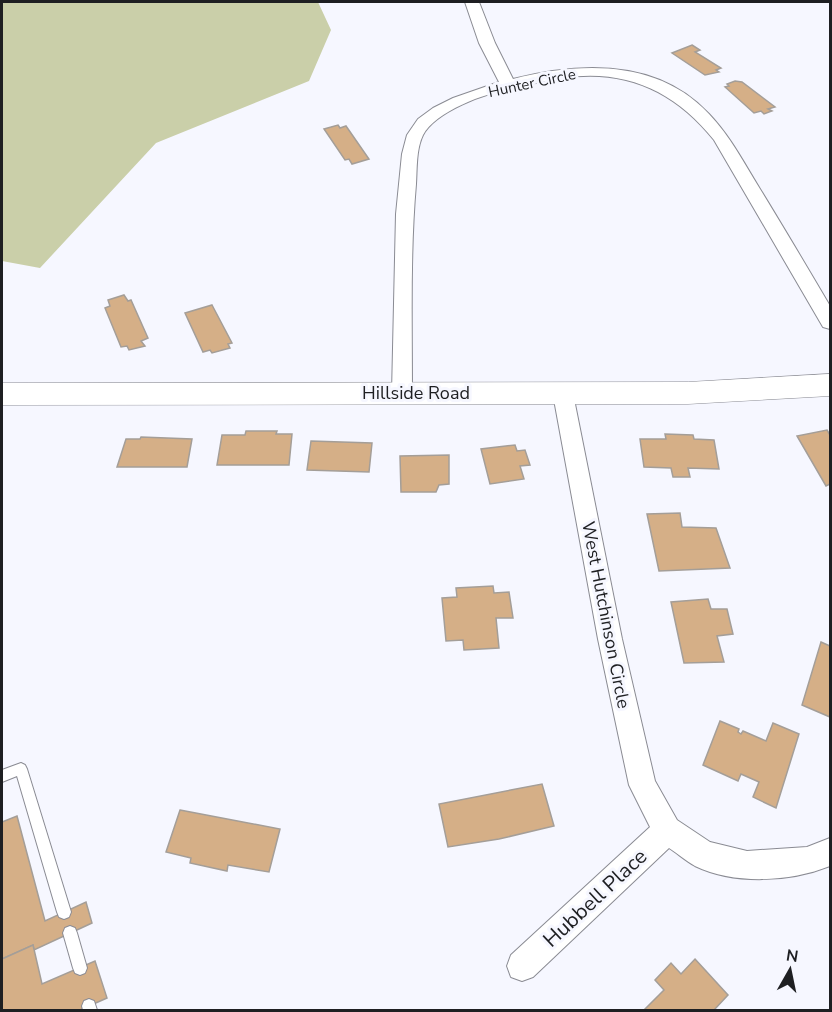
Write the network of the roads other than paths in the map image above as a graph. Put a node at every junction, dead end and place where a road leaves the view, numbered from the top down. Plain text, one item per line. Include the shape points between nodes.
1 (472, 2) edge
2 (508, 86) junction
3 (831, 322) edge
4 (831, 385) edge
5 (402, 393) junction
6 (2, 394) edge
7 (563, 394) junction
8 (2, 776) edge
9 (667, 830) junction
10 (831, 852) edge
11 (64, 912) dead end
12 (69, 933) dead end
13 (522, 966) dead end
14 (80, 968) dead end

1 - 2 street
2 - 3 street, Hunter Circle via 562,73 601,72 643,80 676,93 700,111 721,138
2 - 5 street, Hunter Circle via 446,105 424,120 415,135 405,210
4 - 7 street, Hillside Road via 688,393
5 - 6 street, Hillside Road
5 - 7 street, Hillside Road
7 - 9 street, West Hutchinson Circle via 642,785
8 - 11 lane via 21,769
9 - 10 street via 704,855 747,865 807,861
9 - 13 street, Hubbell Place
12 - 14 lane

